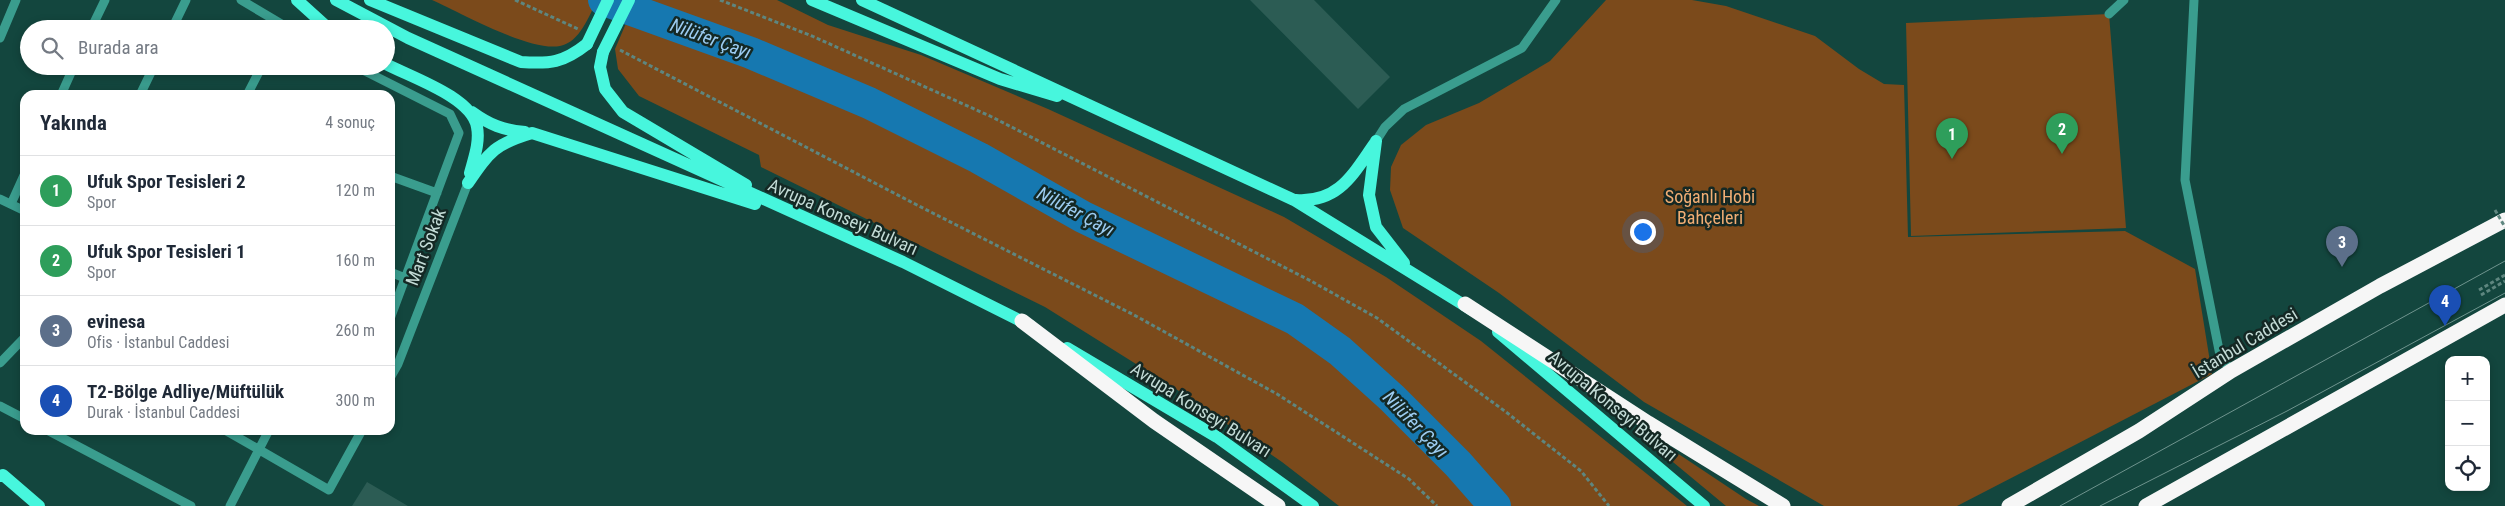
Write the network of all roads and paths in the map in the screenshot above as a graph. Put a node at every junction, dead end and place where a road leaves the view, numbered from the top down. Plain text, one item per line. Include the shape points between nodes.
1 (16, 0) edge
2 (105, 0) edge
3 (186, 0) edge
4 (241, 0) edge
5 (297, 0) edge
6 (336, 0) edge
7 (370, 0) edge
8 (515, 0) edge
9 (608, 0) edge
10 (629, 0) edge
11 (720, 0) edge
12 (812, 0) edge
13 (862, 0) edge
14 (1556, 0) edge
15 (2124, 0) edge
16 (2194, 0) edge
17 (2109, 14) dead end
18 (95, 20) edge
19 (176, 20) edge
20 (273, 20) edge
21 (319, 20) edge
22 (374, 20) edge
23 (395, 31) edge
24 (583, 31) dead end
25 (0, 38) edge
26 (617, 48) dead end
27 (395, 68) edge
28 (70, 75) edge
29 (150, 75) edge
30 (257, 75) edge
31 (373, 75) edge
32 (63, 90) edge
33 (142, 90) edge
34 (249, 90) edge
35 (1100, 109) junction
36 (468, 110) junction
37 (532, 133) junction
38 (1376, 140) junction
39 (395, 178) edge
40 (20, 183) edge
41 (468, 183) junction
42 (437, 193) junction
43 (0, 199) edge
44 (1294, 200) junction
45 (10, 204) junction
46 (20, 208) edge
47 (2500, 215) edge
48 (805, 219) junction
49 (2505, 226) edge
50 (1409, 269) junction
51 (395, 274) edge
52 (2505, 275) edge
53 (405, 278) junction
54 (2505, 281) edge
55 (2479, 290) dead end
56 (2482, 294) dead end
57 (1465, 304) junction
58 (395, 305) edge
59 (2505, 305) edge
60 (1022, 321) junction
61 (20, 342) edge
62 (395, 360) edge
63 (0, 363) edge
64 (2231, 371) junction
65 (0, 406) edge
66 (20, 416) edge
67 (56, 435) edge
68 (232, 435) edge
69 (266, 435) edge
70 (359, 435) edge
71 (258, 450) junction
72 (0, 476) edge
73 (2157, 501) edge
74 (39, 506) edge
75 (191, 506) edge
76 (230, 506) edge
77 (1278, 506) edge
78 (1313, 506) edge
79 (1437, 506) edge
80 (1609, 506) edge
81 (1704, 506) edge
82 (1783, 506) edge
83 (2009, 506) edge
84 (2146, 506) edge

1 - 25 street
2 - 18 street
3 - 19 street
4 - 20 street
5 - 21 main road
6 - 22 main road, Avrupa Konseyi Bulvarı
7 - 9 main road, bridge via 521,62 547,64 570,58 587,44
8 - 24 path
10 - 48 main road, bridge via 603,52 600,67 605,89 623,112
11 - 80 path via 812,36 992,117 1237,242 1377,318 1581,471
12 - 35 main road via 1000,79
13 - 35 main road, Avrupa Konseyi Bulvarı
14 - 38 street via 1522,48 1404,109
15 - 17 street
16 - 64 street via 2185,180 2220,355
23 - 48 main road, Avrupa Konseyi Bulvarı
26 - 79 path via 1134,315 1269,390 1409,479
27 - 36 main road via 441,90
28 - 32 street
29 - 33 street
30 - 34 street
31 - 42 street, Mart Sokak via 450,114 459,133
35 - 44 main road, Avrupa Konseyi Bulvarı
36 - 37 main road via 489,125 506,131
36 - 41 main road via 477,125 477,145
37 - 41 main road via 495,147
37 - 48 main road
38 - 44 main road via 1334,193 1313,201
38 - 50 main road via 1369,195 1376,226
39 - 42 street
40 - 45 street
41 - 62 street, Mart Sokak
42 - 53 street, Mart Sokak
43 - 45 street
44 - 50 main road, Avrupa Konseyi Bulvarı
45 - 46 street
47 - 49 path, bridge
47 - 64 highway, İstanbul Caddesi
48 - 60 main road, Avrupa Konseyi Bulvarı via 903,262
50 - 57 main road, Avrupa Konseyi Bulvarı
51 - 53 street
52 - 55 path
53 - 58 street, Mart Sokak
54 - 56 path
57 - 81 main road, Avrupa Konseyi Bulvarı
57 - 82 highway
59 - 73 highway
60 - 77 highway via 1154,421
60 - 78 main road, Avrupa Konseyi Bulvarı via 1217,437
61 - 63 street
64 - 83 highway, İstanbul Caddesi via 2139,431
65 - 66 street
67 - 75 street
68 - 71 street
69 - 71 street
70 - 71 street via 329,490
71 - 76 street
72 - 74 main road via 3,475
73 - 84 highway

